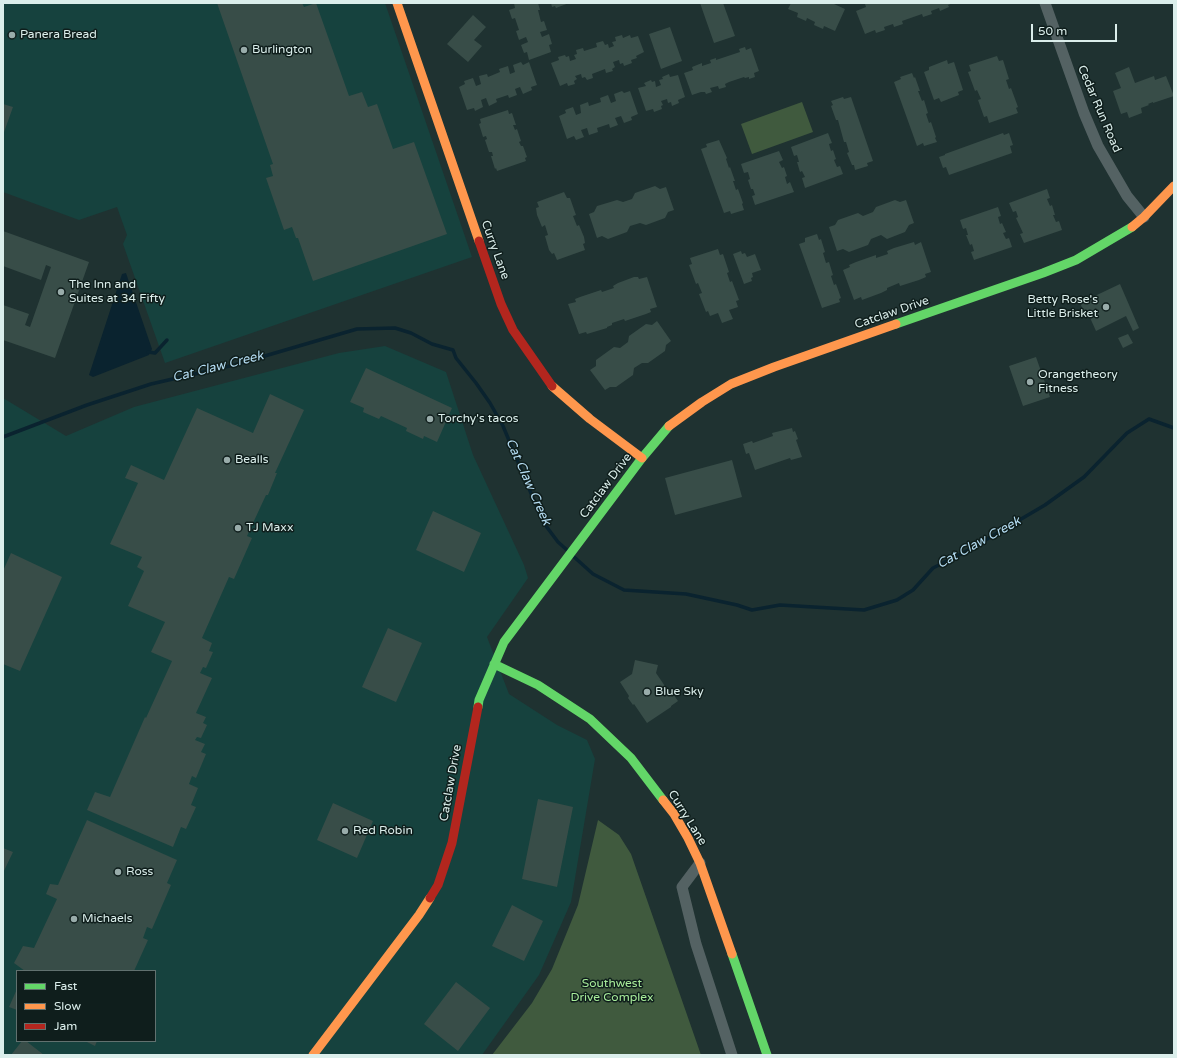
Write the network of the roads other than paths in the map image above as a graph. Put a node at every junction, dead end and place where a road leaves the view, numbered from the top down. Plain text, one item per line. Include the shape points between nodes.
1 (396, 3) edge
2 (1045, 3) edge
3 (1174, 186) edge
4 (1144, 217) junction
5 (642, 458) junction
6 (494, 664) junction
7 (700, 863) junction
8 (313, 1055) edge
9 (732, 1055) edge
10 (767, 1055) edge

1 - 5 street, Curry Lane via 476,235 513,330 550,384 590,419
2 - 4 street, Cedar Run Road via 1098,146 1126,196
3 - 4 street, Catclaw Drive
4 - 5 street, Catclaw Drive via 1126,232 1076,260 731,384 671,424
5 - 6 street, Catclaw Drive via 529,607 504,642
6 - 7 street, Curry Lane via 538,685 590,719 631,758 674,814
6 - 8 street, Catclaw Drive via 478,700 452,843 438,885
7 - 9 street via 682,887 696,944
7 - 10 street, Curry Lane

